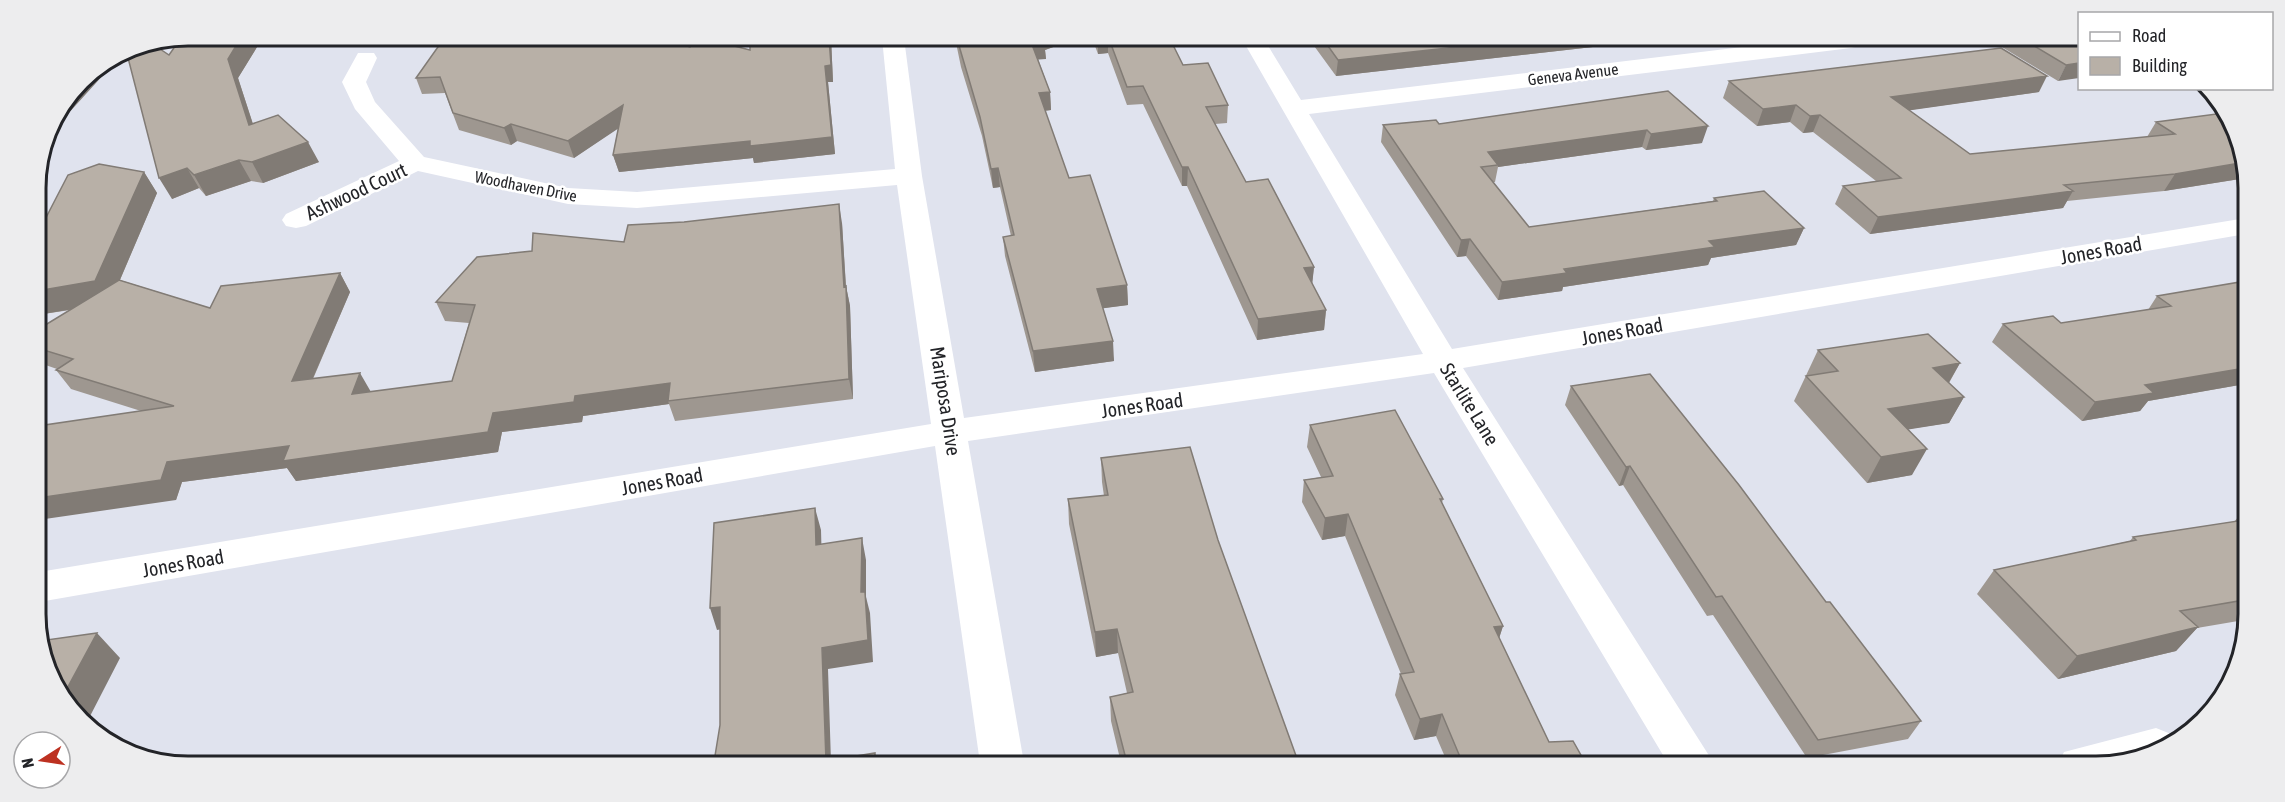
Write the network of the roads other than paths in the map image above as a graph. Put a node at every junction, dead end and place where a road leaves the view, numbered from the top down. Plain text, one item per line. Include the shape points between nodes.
1 (894, 46) edge
2 (1257, 46) edge
3 (1802, 46) edge
4 (366, 58) dead end
5 (1295, 108) junction
6 (415, 163) junction
7 (909, 176) junction
8 (296, 220) dead end
9 (2238, 227) edge
10 (1443, 361) junction
11 (951, 432) junction
12 (46, 586) edge
13 (1687, 755) edge
14 (1001, 756) edge

1 - 7 street, Mariposa Drive
2 - 5 street, Starlite Lane
3 - 5 street, Geneva Avenue
4 - 6 street via 354,82 364,104
5 - 10 street, Starlite Lane
6 - 7 street, Woodhaven Drive via 568,196 637,200
6 - 8 street, Ashwood Court
7 - 11 street, Mariposa Drive
9 - 10 street, Jones Road
10 - 11 street, Jones Road
10 - 13 street, Starlite Lane
11 - 12 street, Jones Road
11 - 14 street, Mariposa Drive

